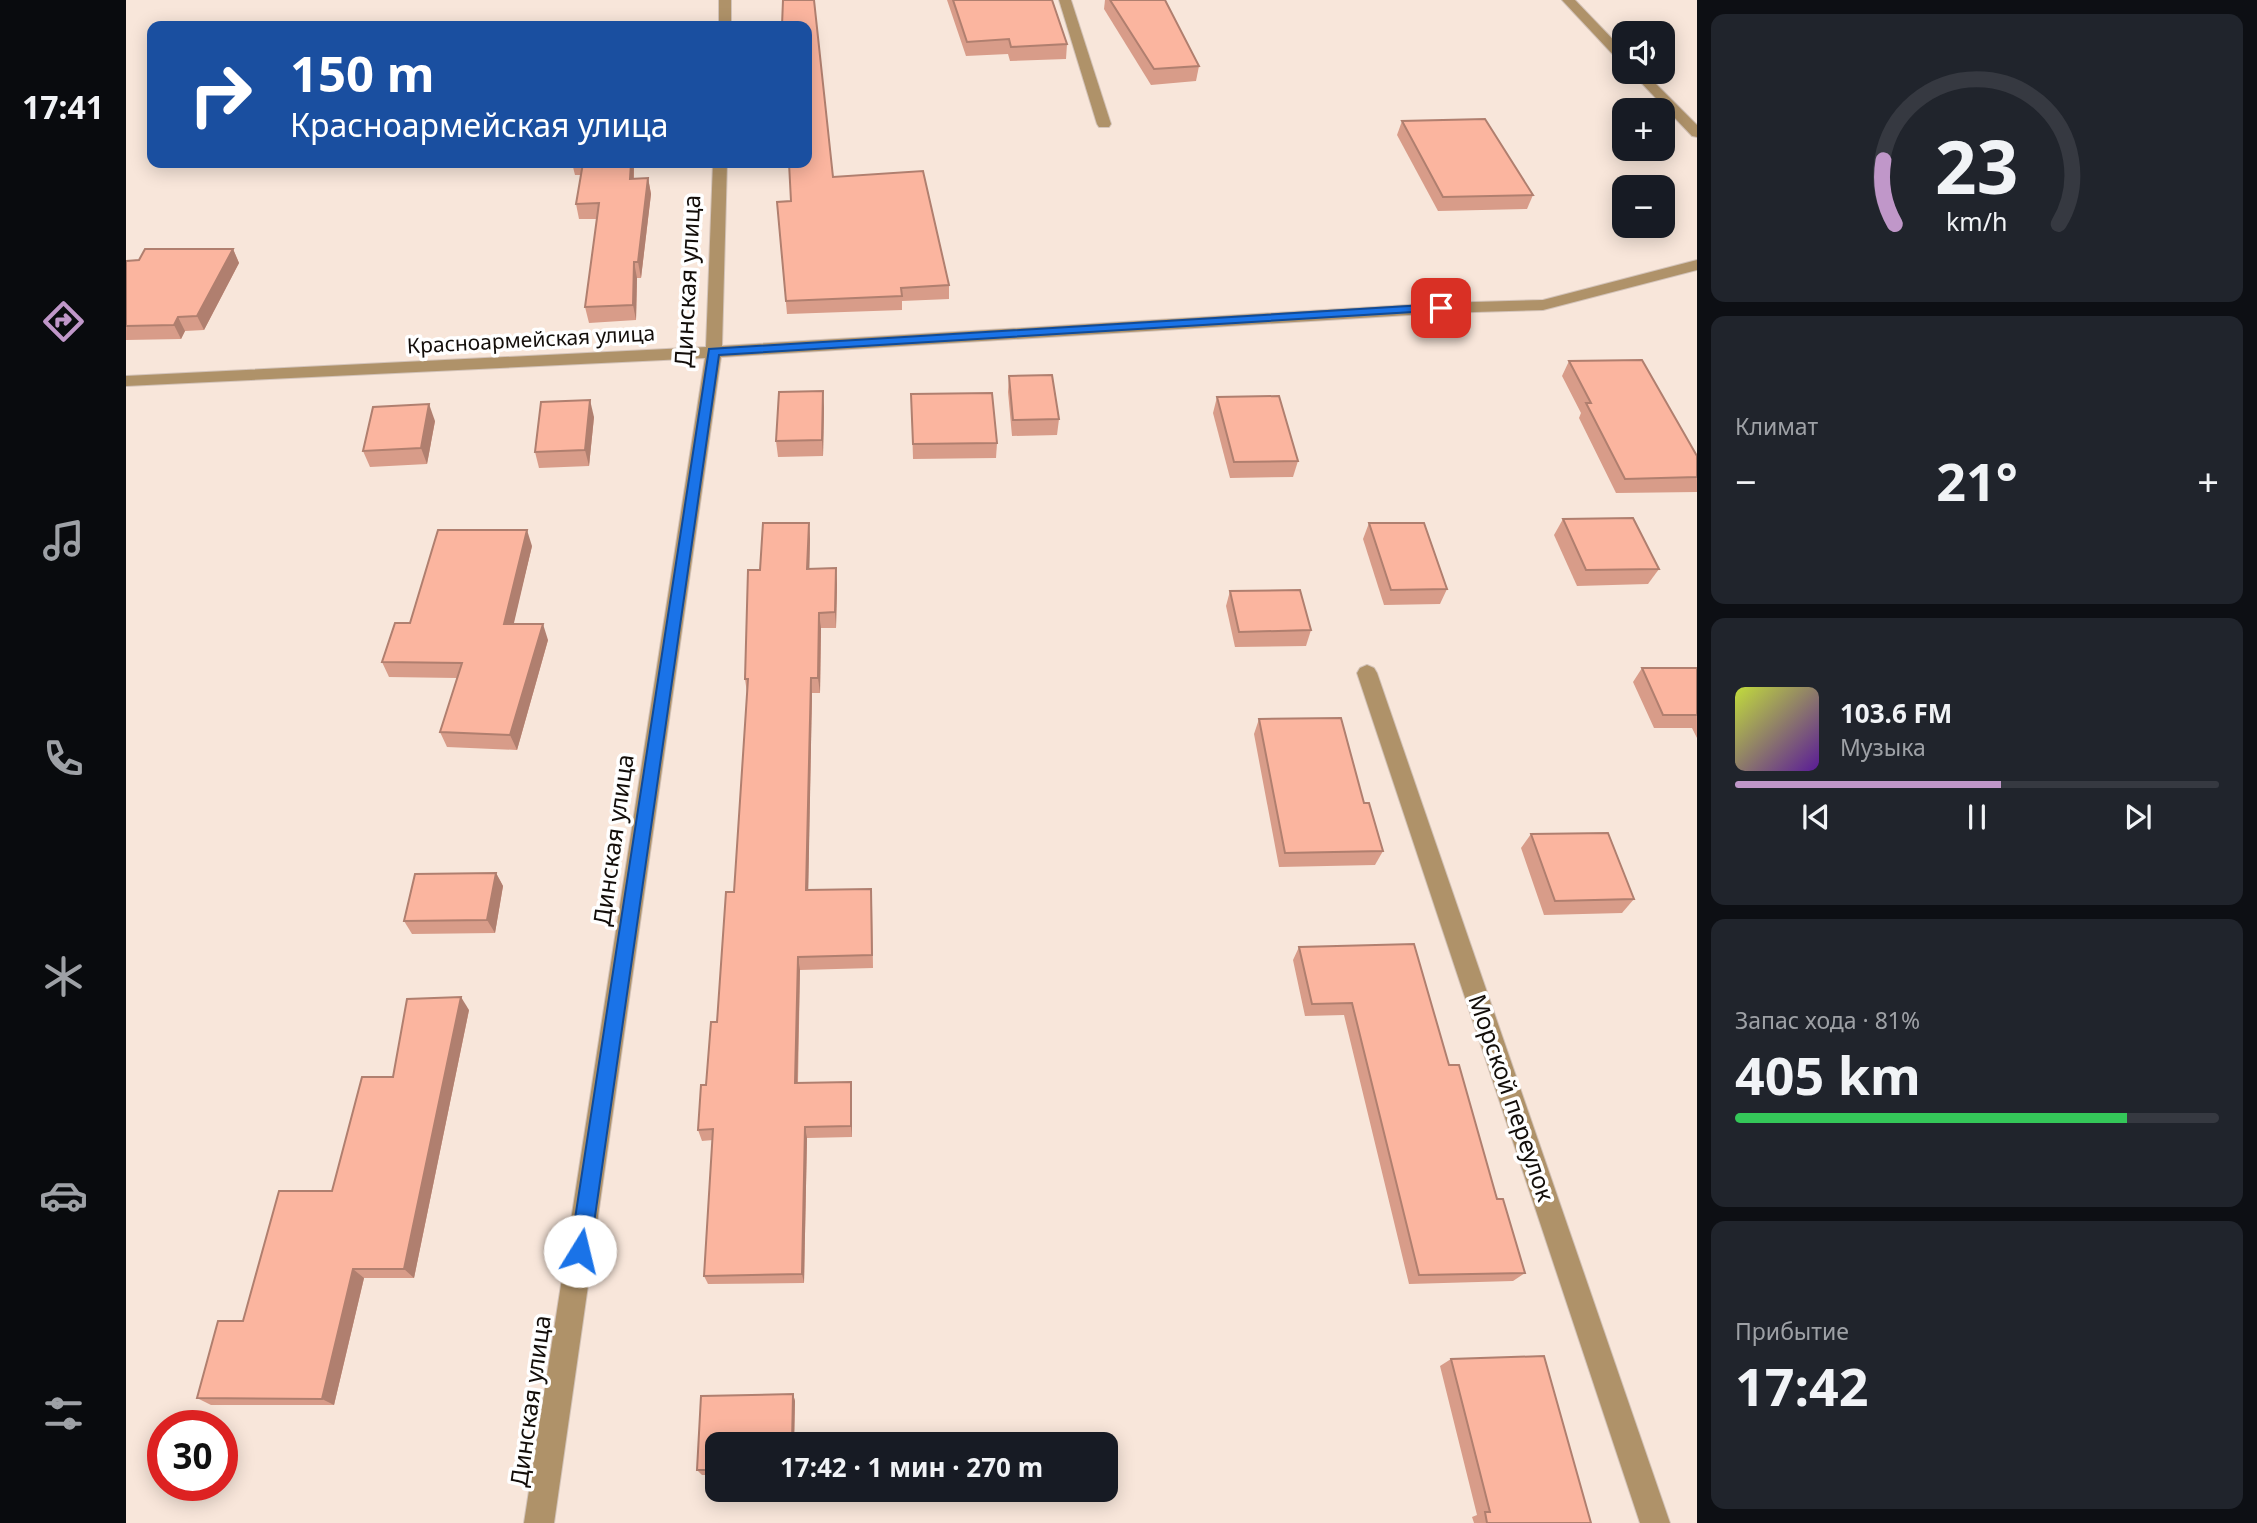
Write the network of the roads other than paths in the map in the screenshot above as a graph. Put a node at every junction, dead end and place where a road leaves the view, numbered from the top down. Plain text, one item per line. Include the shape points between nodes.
1 (725, 0) edge
2 (1065, 0) edge
3 (1568, 0) edge
4 (724, 21) edge
5 (1612, 46) edge
6 (1649, 84) edge
7 (1104, 124) dead end
8 (1697, 133) edge
9 (720, 168) edge
10 (1697, 265) edge
11 (714, 352) junction
12 (126, 381) edge
13 (1367, 674) dead end
14 (539, 1523) edge
15 (1655, 1523) edge

1 - 4 street
2 - 7 street
3 - 5 street
6 - 8 street
9 - 11 street, Динская улица
10 - 11 street, Красноармейская улица via 1543,305
11 - 12 street, Красноармейская улица
11 - 14 street, Динская улица
13 - 15 street, Морской переулок

